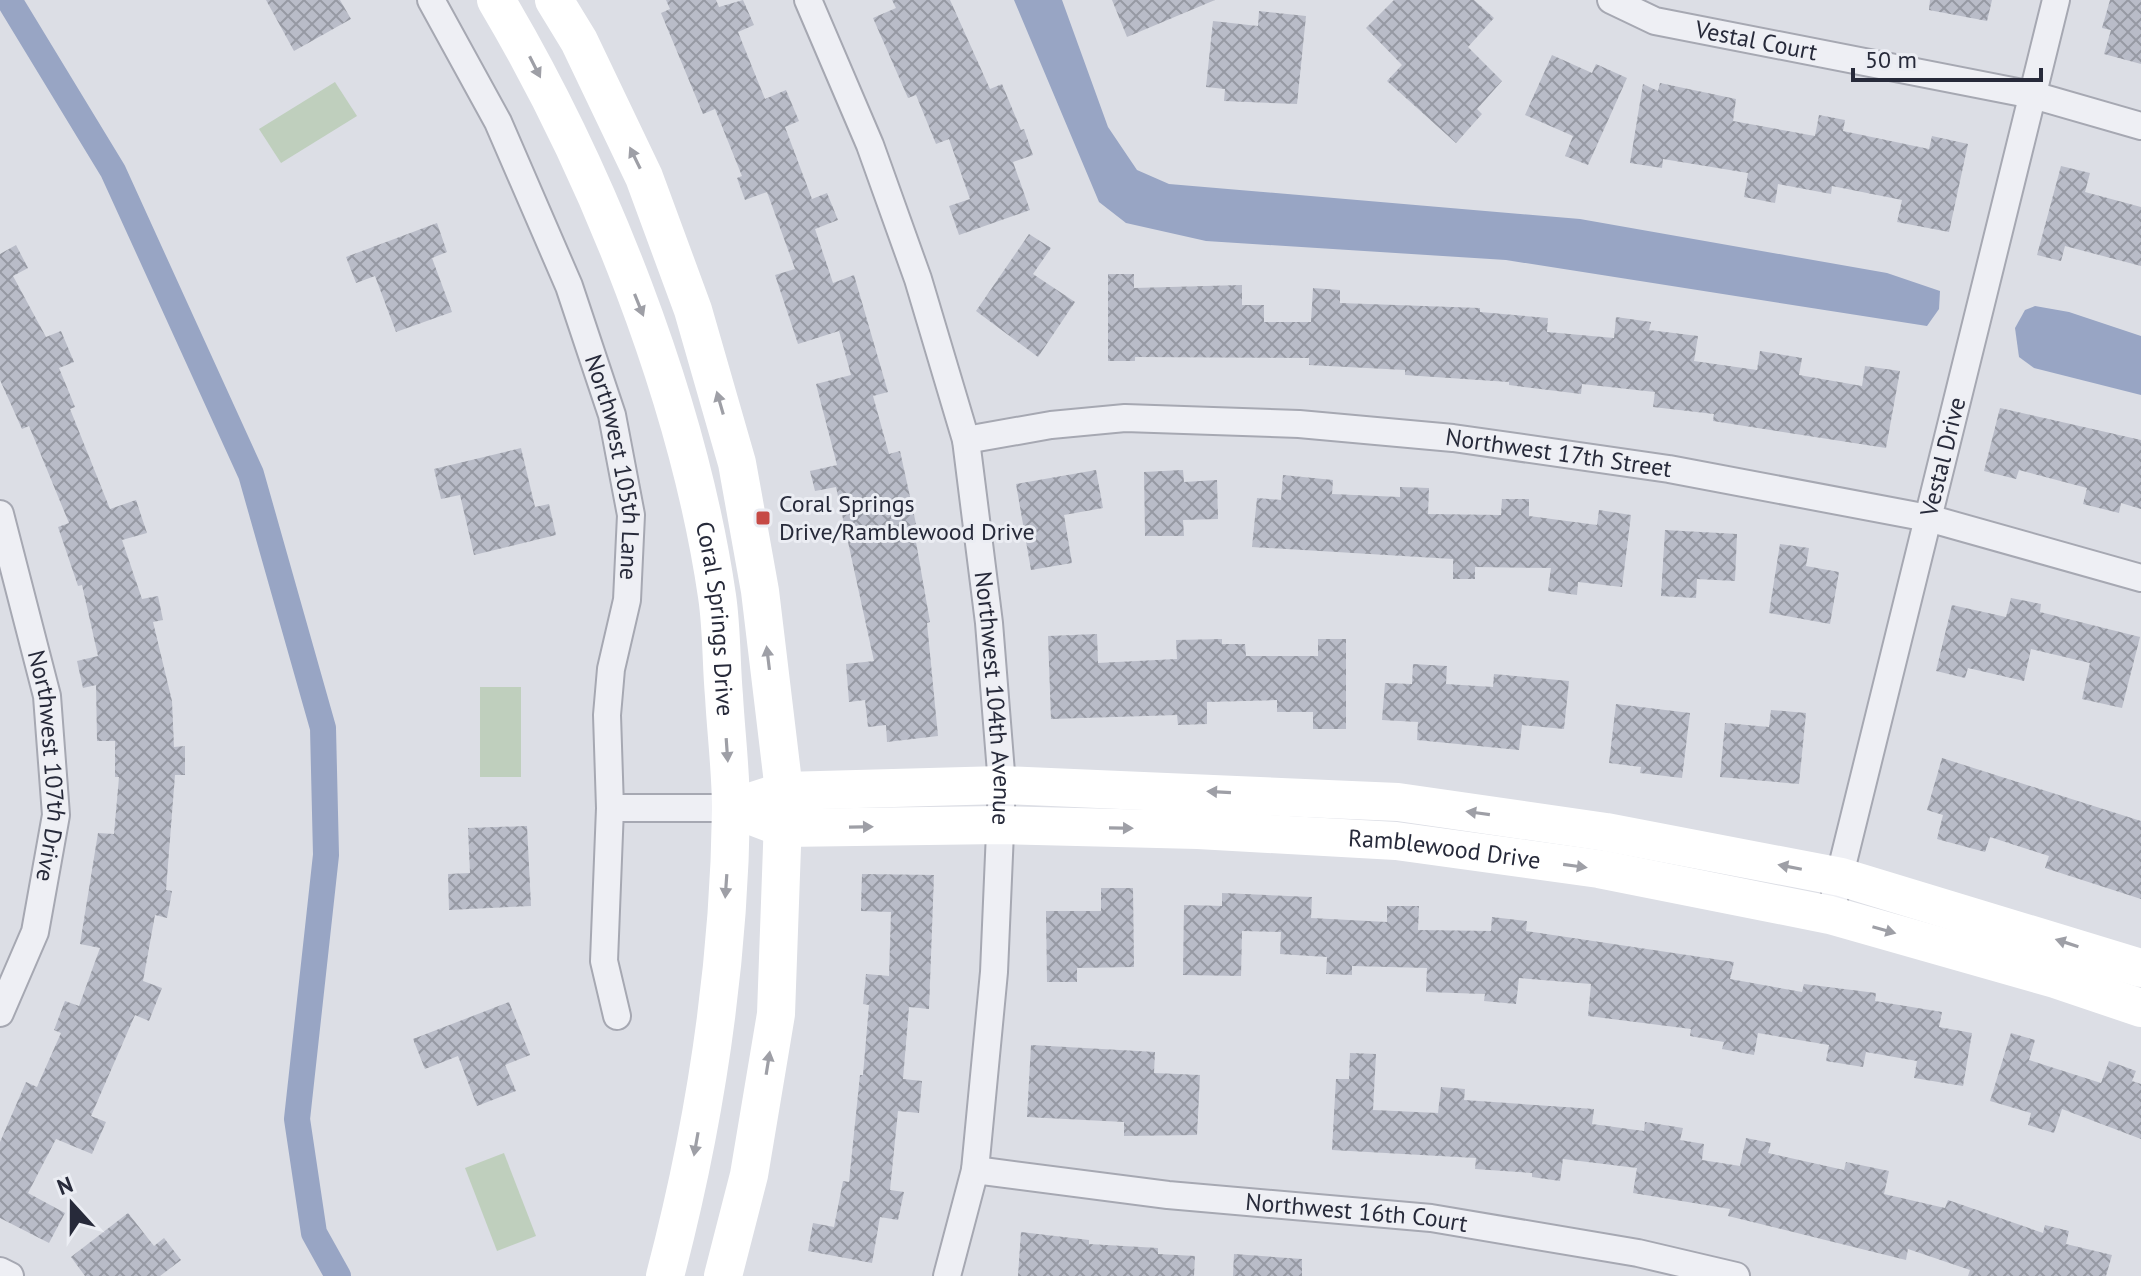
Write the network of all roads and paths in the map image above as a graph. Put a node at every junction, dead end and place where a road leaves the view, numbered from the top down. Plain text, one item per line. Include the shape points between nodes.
1 (431, 0) edge
2 (496, 0) edge
3 (554, 0) edge
4 (808, 0) edge
5 (1611, 0) edge
6 (2056, 0) edge
7 (2033, 95) junction
8 (2141, 126) edge
9 (966, 440) junction
10 (0, 514) edge
11 (1928, 518) junction
12 (2141, 578) edge
13 (11, 593) edge
14 (1002, 785) junction
15 (784, 791) junction
16 (610, 808) junction
17 (731, 808) junction
18 (1000, 825) junction
19 (783, 828) junction
20 (1841, 877) junction
21 (1830, 915) junction
22 (2141, 968) edge
23 (2141, 1008) edge
24 (0, 1013) edge
25 (617, 1016) dead end
26 (975, 1170) junction
27 (0, 1271) edge
28 (10, 1276) edge
29 (665, 1276) edge
30 (723, 1276) edge
31 (947, 1276) edge
32 (1736, 1276) edge

1 - 16 street, Northwest 105th Lane via 514,158 569,286 612,415 631,515 627,600 607,715
2 -> 17 street, Coral Springs Drive via 534,65 595,195 647,324 691,472 717,597
15 -> 3 street, Coral Springs Drive via 760,591 737,463 693,310 644,177
4 - 9 street, Northwest 104th Avenue via 870,145 918,279
5 - 7 street, Vestal Court via 1655,21
6 - 7 street, Vestal Drive
7 - 8 street, Vestal Court
7 - 11 street, Vestal Drive
9 - 11 street, Northwest 17th Street via 1125,418 1299,424 1453,438 1669,469
9 - 14 street, Northwest 104th Avenue
10 - 13 street, Northwest 107th Drive
11 - 12 street, Northwest 17th Street
11 - 20 street, Vestal Drive
13 - 24 street, Northwest 107th Drive via 47,696 56,815 35,932
14 - 15 street, Ramblewood Drive
14 - 18 street, Northwest 104th Avenue
20 -> 14 street, Ramblewood Drive via 1606,832 1398,802
15 - 17 street, Ramblewood Drive
15 - 19 street, Coral Springs Drive
16 - 17 street, Ramblewood Drive
16 - 25 street, Northwest 105th Lane via 604,961
17 - 19 street, Ramblewood Drive
17 -> 29 street, Coral Springs Drive via 717,1019 690,1182
19 -> 18 street, Ramblewood Drive
18 -> 21 street, Ramblewood Drive via 1396,841 1599,869
18 - 26 street, Northwest 104th Avenue via 994,972
30 -> 19 street, Coral Springs Drive via 749,1175 776,1014
20 - 21 street, Vestal Drive
22 -> 20 street, Ramblewood Drive
21 -> 23 street, Ramblewood Drive
26 - 31 street, Northwest 104th Avenue
26 - 32 street, Northwest 16th Court via 1168,1195 1431,1218 1638,1253
27 - 28 street

